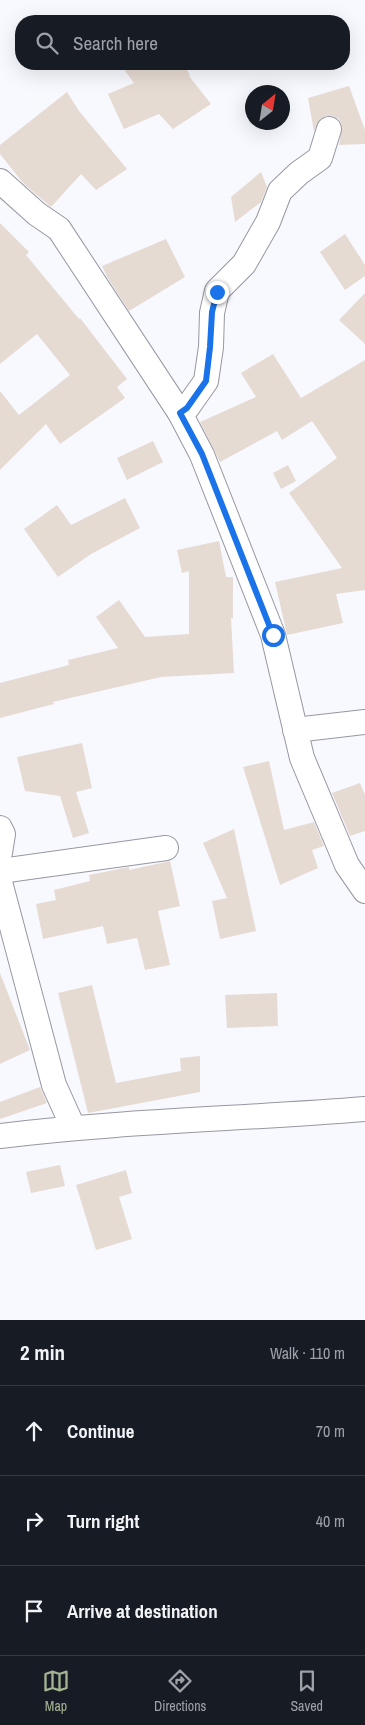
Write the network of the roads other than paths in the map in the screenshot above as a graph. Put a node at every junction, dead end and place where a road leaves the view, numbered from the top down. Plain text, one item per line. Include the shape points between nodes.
1 (329, 129) dead end
2 (0, 181) edge
3 (180, 413) junction
4 (365, 722) edge
5 (295, 730) junction
6 (166, 848) dead end
7 (0, 871) edge
8 (0, 882) edge
9 (365, 892) edge
10 (365, 1109) edge
11 (72, 1127) junction
12 (0, 1136) edge

1 - 3 street via 320,158 280,191 268,222 244,264 217,292 212,312 206,381
2 - 3 street via 59,229
3 - 5 street via 202,454 273,635
4 - 5 street
5 - 9 street via 302,758 347,865
6 - 7 street
8 - 11 street via 54,1085
10 - 11 street
11 - 12 street

